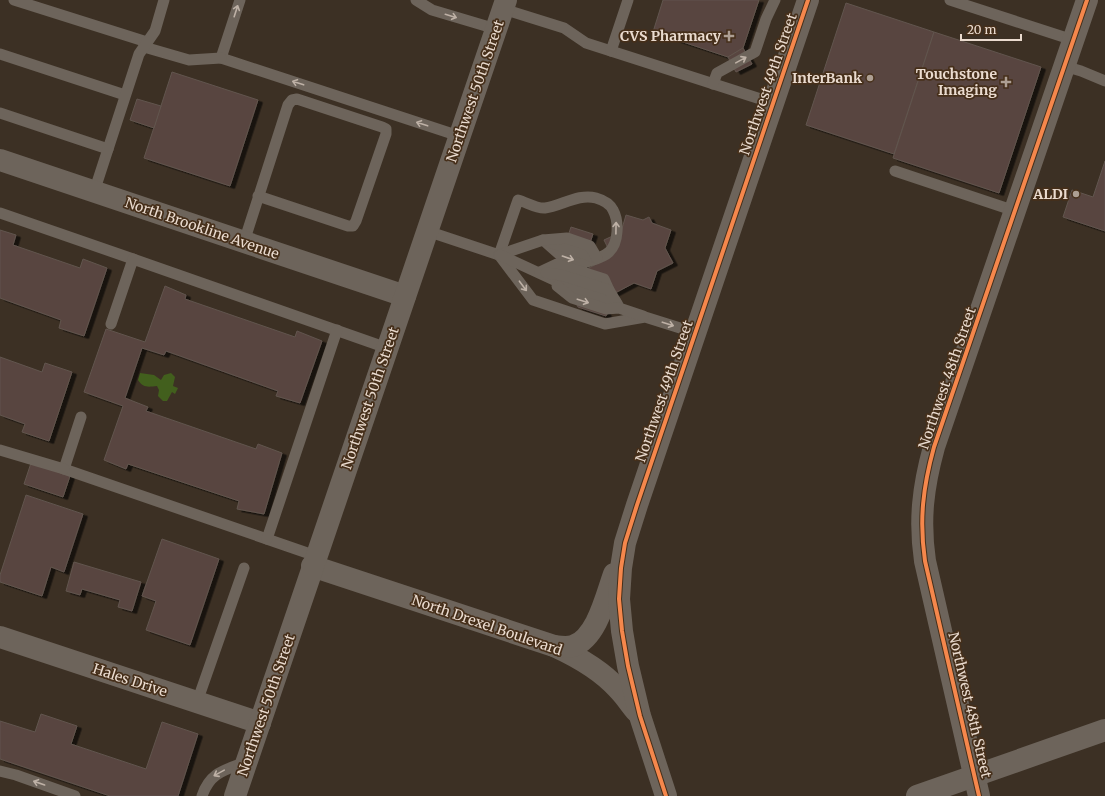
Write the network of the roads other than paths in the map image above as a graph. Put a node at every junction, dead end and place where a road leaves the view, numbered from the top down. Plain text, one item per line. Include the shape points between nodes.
1 (14, 0) edge
2 (164, 0) edge
3 (240, 0) edge
4 (416, 0) edge
5 (628, 0) edge
6 (775, 0) edge
7 (808, 0) edge
8 (950, 0) edge
9 (1087, 0) edge
10 (505, 4) edge
11 (496, 29) junction
12 (1073, 40) junction
13 (146, 44) junction
14 (611, 51) junction
15 (0, 54) edge
16 (221, 58) junction
17 (1064, 66) junction
18 (1105, 82) edge
19 (713, 84) junction
20 (125, 95) junction
21 (773, 103) junction
22 (0, 113) edge
23 (459, 136) junction
24 (108, 149) junction
25 (0, 160) edge
26 (895, 171) dead end
27 (94, 192) junction
28 (258, 196) junction
29 (1015, 211) junction
30 (0, 212) edge
31 (427, 231) junction
32 (542, 240) junction
33 (244, 242) junction
34 (500, 255) junction
35 (597, 258) junction
36 (132, 259) junction
37 (539, 273) junction
38 (405, 296) junction
39 (618, 305) junction
40 (645, 317) junction
41 (111, 324) dead end
42 (337, 330) junction
43 (696, 333) junction
44 (387, 348) junction
45 (81, 417) dead end
46 (0, 450) edge
47 (64, 469) junction
48 (267, 539) junction
49 (625, 543) junction
50 (314, 561) junction
51 (244, 568) dead end
52 (0, 637) edge
53 (554, 646) junction
54 (197, 702) junction
55 (640, 716) junction
56 (260, 723) junction
57 (1105, 730) edge
58 (247, 762) junction
59 (0, 771) edge
60 (977, 786) edge
61 (75, 796) edge
62 (202, 796) edge
63 (235, 796) edge
64 (666, 796) edge
65 (917, 796) edge

1 - 13 lane
2 - 13 lane via 155,31
16 -> 3 lane
4 -> 11 lane via 432,10
5 - 14 lane
19 -> 6 lane via 717,73 755,52
7 - 21 street, Northwest 49th Street
8 - 12 lane
9 - 12 street, Northwest 48th Street
10 - 11 street, Northwest 50th Street
10 - 14 lane via 564,28 586,43
11 - 23 street, Northwest 50th Street
12 - 17 street, Northwest 48th Street
13 - 16 lane via 188,60
13 - 20 lane via 139,54
14 - 19 lane
15 - 20 lane
23 -> 16 lane
17 - 18 lane
17 - 29 street, Northwest 48th Street
19 - 21 lane
20 - 24 lane
21 - 43 street, Northwest 49th Street
22 - 24 lane
23 - 31 street, Northwest 50th Street
24 - 27 lane
25 - 27 street, North Brookline Avenue
26 - 29 lane
27 - 33 street, North Brookline Avenue
28 - 28 lane via 288,105 292,100 297,99 386,130 353,226
28 - 33 lane
29 - 60 street, Northwest 48th Street via 934,447 922,506 925,561
30 - 36 lane
31 - 34 lane
31 - 38 street, Northwest 50th Street
32 - 34 lane
32 -> 35 lane via 560,255 584,263
32 - 35 lane via 567,238 590,246
33 - 38 street, North Brookline Avenue
35 -> 34 lane via 610,251 615,243 617,221 613,210 606,202 585,197 543,208 518,200
34 - 37 lane
34 -> 40 lane via 533,300 605,324
36 - 41 lane
36 - 42 lane
37 -> 39 lane via 572,298 606,309
37 - 39 lane via 561,275 609,290
38 - 44 street, Northwest 50th Street
39 - 40 lane
40 -> 43 lane
42 - 44 lane
42 - 48 lane
43 - 49 street, Northwest 49th Street
44 - 50 street, Northwest 50th Street
45 - 47 lane
46 - 47 lane
47 - 48 lane
48 - 50 lane
49 - 53 street, Northwest 49th Street via 590,633 574,646
49 - 55 street, Northwest 49th Street via 619,599 628,666
50 - 53 street, North Drexel Boulevard
50 - 56 street, Northwest 50th Street
51 - 54 lane
52 - 54 street, Hales Drive
53 - 55 street, North Drexel Boulevard via 598,670 618,688
54 - 56 street, Hales Drive
55 - 64 street, Northwest 49th Street
56 - 58 street, Northwest 50th Street
57 - 60 street
58 -> 62 lane via 216,774 211,778
58 - 63 street, Northwest 50th Street
61 -> 59 lane
60 - 65 street

